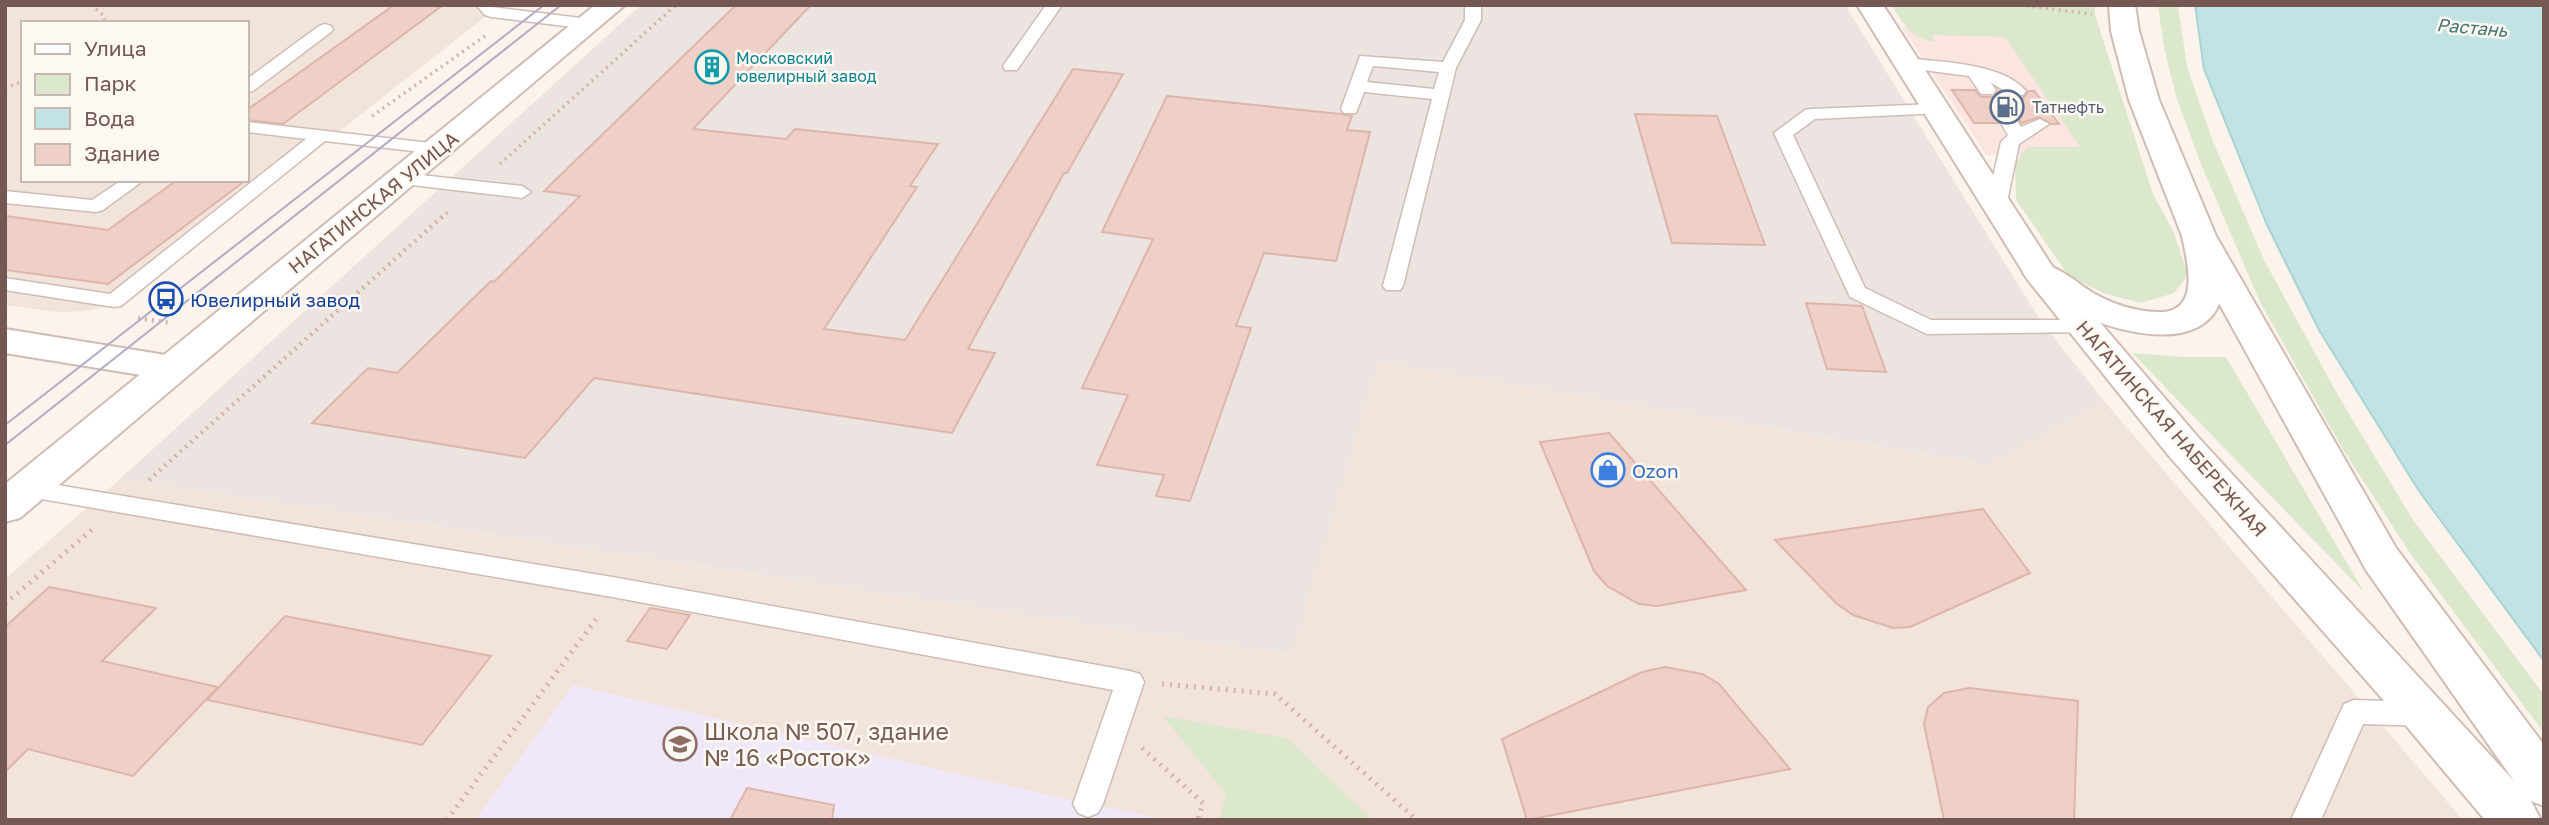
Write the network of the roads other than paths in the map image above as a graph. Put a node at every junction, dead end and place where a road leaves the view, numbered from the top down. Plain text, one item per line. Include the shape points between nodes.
1 (484, 5) edge
2 (1054, 5) edge
3 (1473, 5) edge
4 (1870, 5) edge
5 (2122, 5) edge
6 (600, 15) edge
7 (326, 29) dead end
8 (1906, 63) junction
9 (1011, 66) dead end
10 (1448, 68) junction
11 (1975, 72) junction
12 (248, 86) edge
13 (1357, 86) junction
14 (1987, 90) dead end
15 (2017, 91) dead end
16 (1442, 95) junction
17 (1350, 109) dead end
18 (1935, 109) junction
19 (2040, 124) dead end
20 (248, 127) edge
21 (322, 135) junction
22 (439, 149) junction
23 (402, 179) junction
24 (132, 182) edge
25 (522, 192) dead end
26 (5, 197) edge
27 (1996, 207) junction
28 (2199, 236) junction
29 (2040, 273) junction
30 (5, 284) edge
31 (1393, 286) dead end
32 (2085, 327) junction
33 (5, 341) edge
34 (172, 368) junction
35 (14, 496) edge
36 (1130, 682) joint
37 (2425, 714) junction
38 (2544, 784) edge
39 (1088, 804) dead end
40 (2306, 820) edge
41 (2516, 820) edge

1 - 6 lane via 491,12
2 - 9 lane
3 - 10 lane via 1473,20
4 - 8 main road, НАГАТИНСКАЯ НАБЕРЕЖНАЯ
5 - 28 main road via 2144,100
6 - 22 main road, НАГАТИНСКАЯ УЛИЦА
7 - 12 lane
8 - 11 lane
8 - 18 main road, НАГАТИНСКАЯ НАБЕРЕЖНАЯ
10 - 13 lane via 1366,60
10 - 16 lane
11 - 14 lane
11 - 15 lane via 2003,80
13 - 16 lane
13 - 17 lane
16 - 31 lane
18 - 27 main road, НАГАТИНСКАЯ НАБЕРЕЖНАЯ
18 - 32 lane via 1811,114 1783,133 1857,292 1927,327
19 - 27 lane via 2014,129
20 - 21 lane
21 - 22 lane
21 - 30 lane via 114,301
22 - 23 main road, НАГАТИНСКАЯ УЛИЦА
23 - 25 lane
23 - 34 main road, НАГАТИНСКАЯ УЛИЦА
24 - 26 lane via 96,206
27 - 29 main road, НАГАТИНСКАЯ НАБЕРЕЖНАЯ
28 - 29 main road via 2206,272 2202,304 2191,317 2174,324 2124,320 2098,311
28 - 38 main road via 2381,559
29 - 32 main road, НАГАТИНСКАЯ НАБЕРЕЖНАЯ
32 - 37 main road, НАГАТИНСКАЯ НАБЕРЕЖНАЯ via 2183,446
33 - 34 main road
34 - 35 main road, НАГАТИНСКАЯ УЛИЦА
35 - 36 lane via 122,505
36 - 39 lane
37 - 40 lane via 2354,712
37 - 41 main road, НАГАТИНСКАЯ НАБЕРЕЖНАЯ

